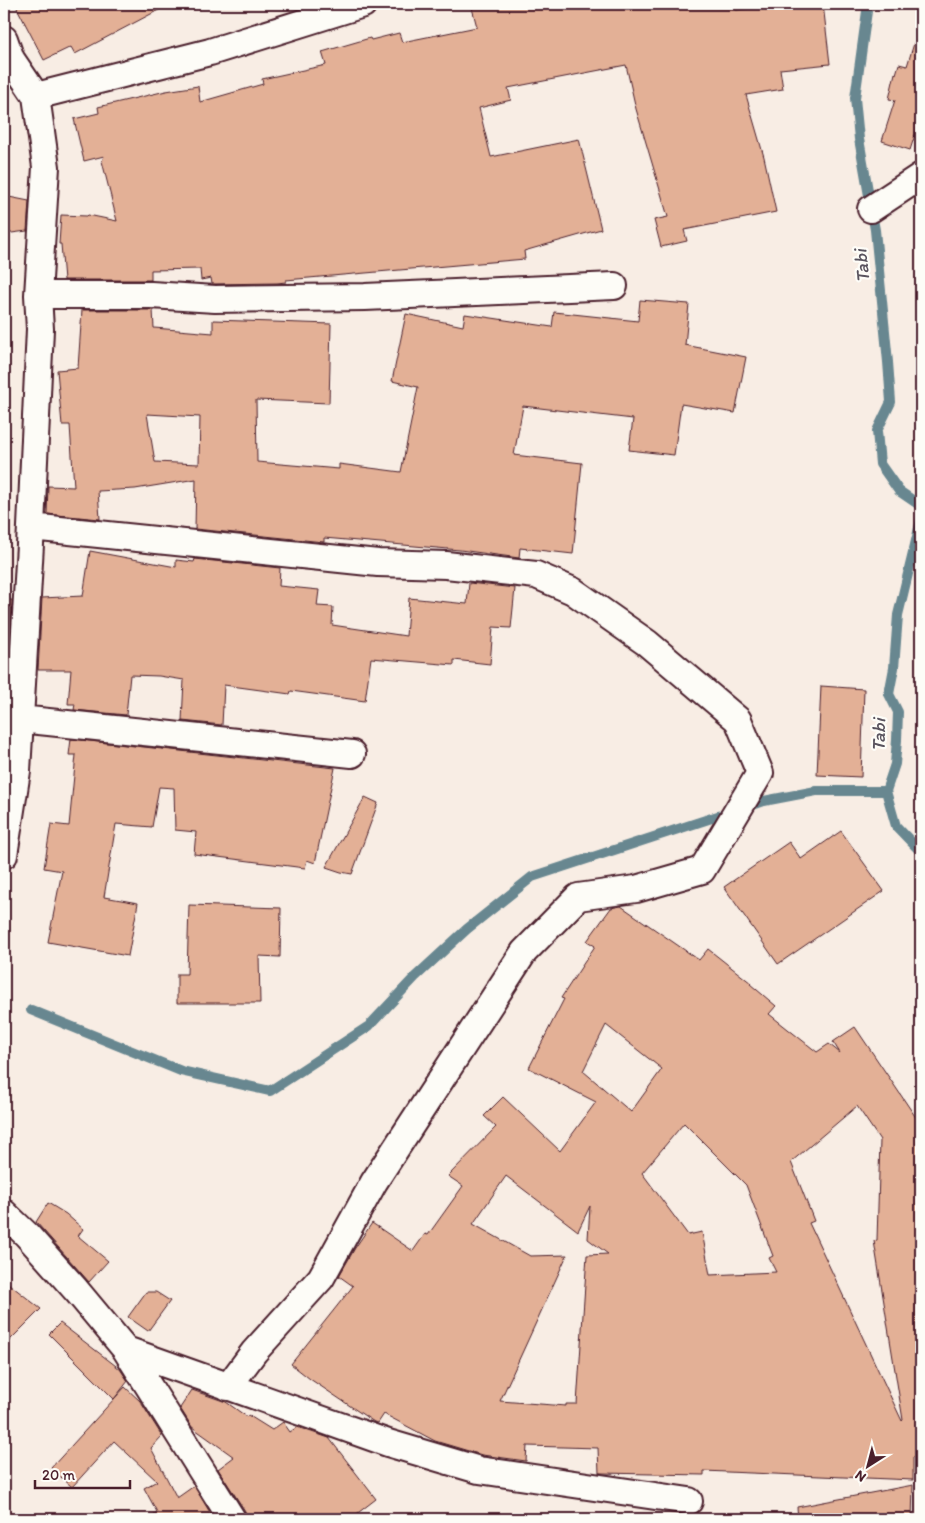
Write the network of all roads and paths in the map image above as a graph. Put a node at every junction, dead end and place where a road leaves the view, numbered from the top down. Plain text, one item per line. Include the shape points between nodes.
1 (363, 4) edge
2 (4, 39) edge
3 (36, 96) junction
4 (921, 176) edge
5 (871, 209) dead end
6 (614, 286) dead end
7 (38, 295) junction
8 (31, 527) junction
9 (20, 719) junction
10 (352, 754) dead end
11 (4, 856) edge
12 (4, 1213) edge
13 (126, 1350) junction
14 (228, 1387) junction
15 (689, 1501) dead end
16 (232, 1519) edge

1 - 3 street via 210,52
2 - 3 street via 11,59
3 - 7 street via 46,167
4 - 5 street
6 - 7 street via 365,297
7 - 8 street via 40,329
8 - 9 street
8 - 14 street via 378,563 446,565 536,575 573,591 647,643 738,720 760,773 702,870 636,889 578,897 524,952 374,1182 321,1278 254,1352
9 - 10 street
9 - 11 street via 17,771
12 - 13 street via 76,1290
13 - 14 street
13 - 16 street
14 - 15 street via 388,1444 479,1470

